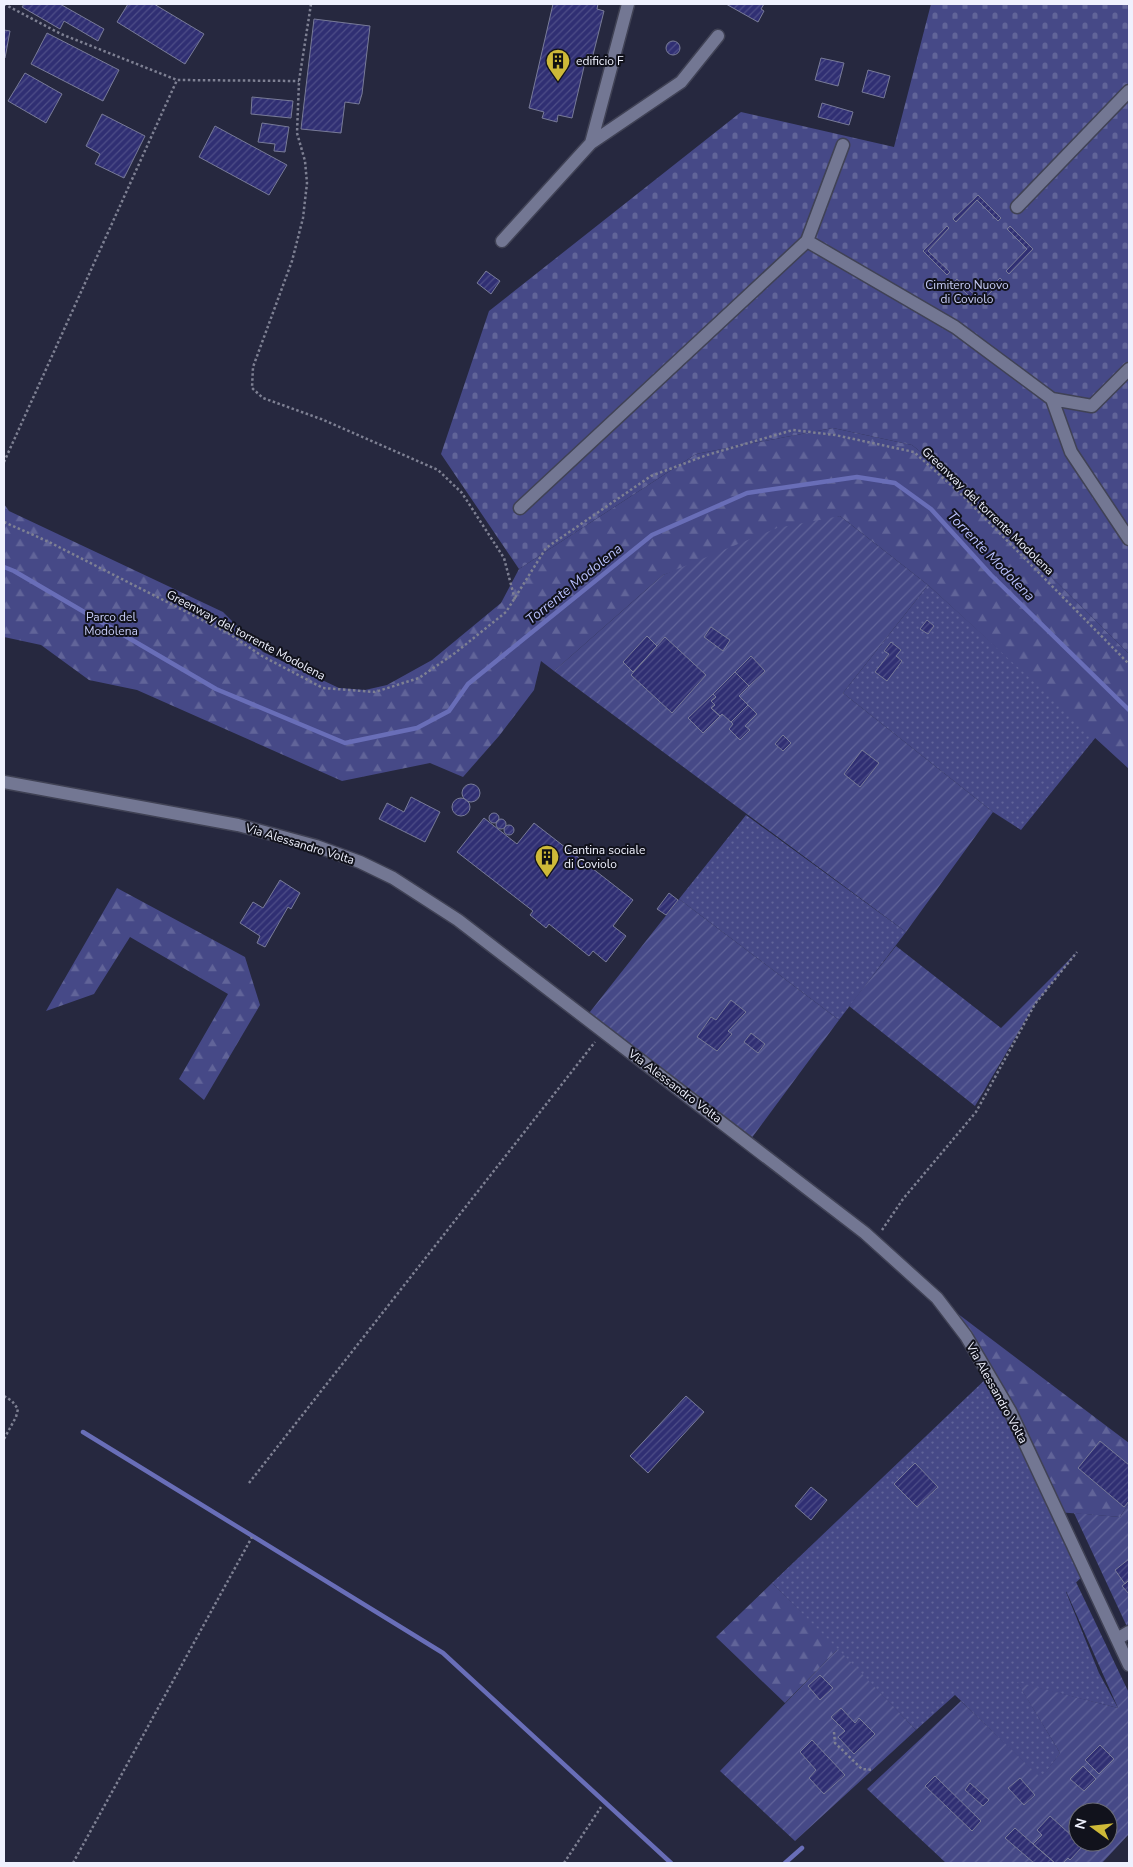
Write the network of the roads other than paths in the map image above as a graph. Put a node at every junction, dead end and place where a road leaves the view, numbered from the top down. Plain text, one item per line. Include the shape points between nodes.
1 (628, 4) edge
2 (718, 36) dead end
3 (1129, 91) edge
4 (591, 142) junction
5 (843, 145) dead end
6 (1017, 207) dead end
7 (502, 241) dead end
8 (807, 241) junction
9 (1129, 369) edge
10 (1052, 399) junction
11 (520, 508) dead end
12 (1129, 539) edge
13 (4, 782) edge
14 (1129, 1632) edge
15 (1117, 1639) junction
16 (1129, 1666) edge

1 - 4 street
2 - 4 street via 681,82
3 - 6 street
4 - 7 street
5 - 8 street
8 - 10 street via 956,327
8 - 11 street
9 - 10 street via 1092,406
10 - 12 street via 1071,452
13 - 15 street, Via Alessandro Volta via 238,825 308,843 360,862 393,878 451,915 603,1031 874,1241 937,1298 979,1356 1010,1411
14 - 15 street
15 - 16 street, Via Alessandro Volta

